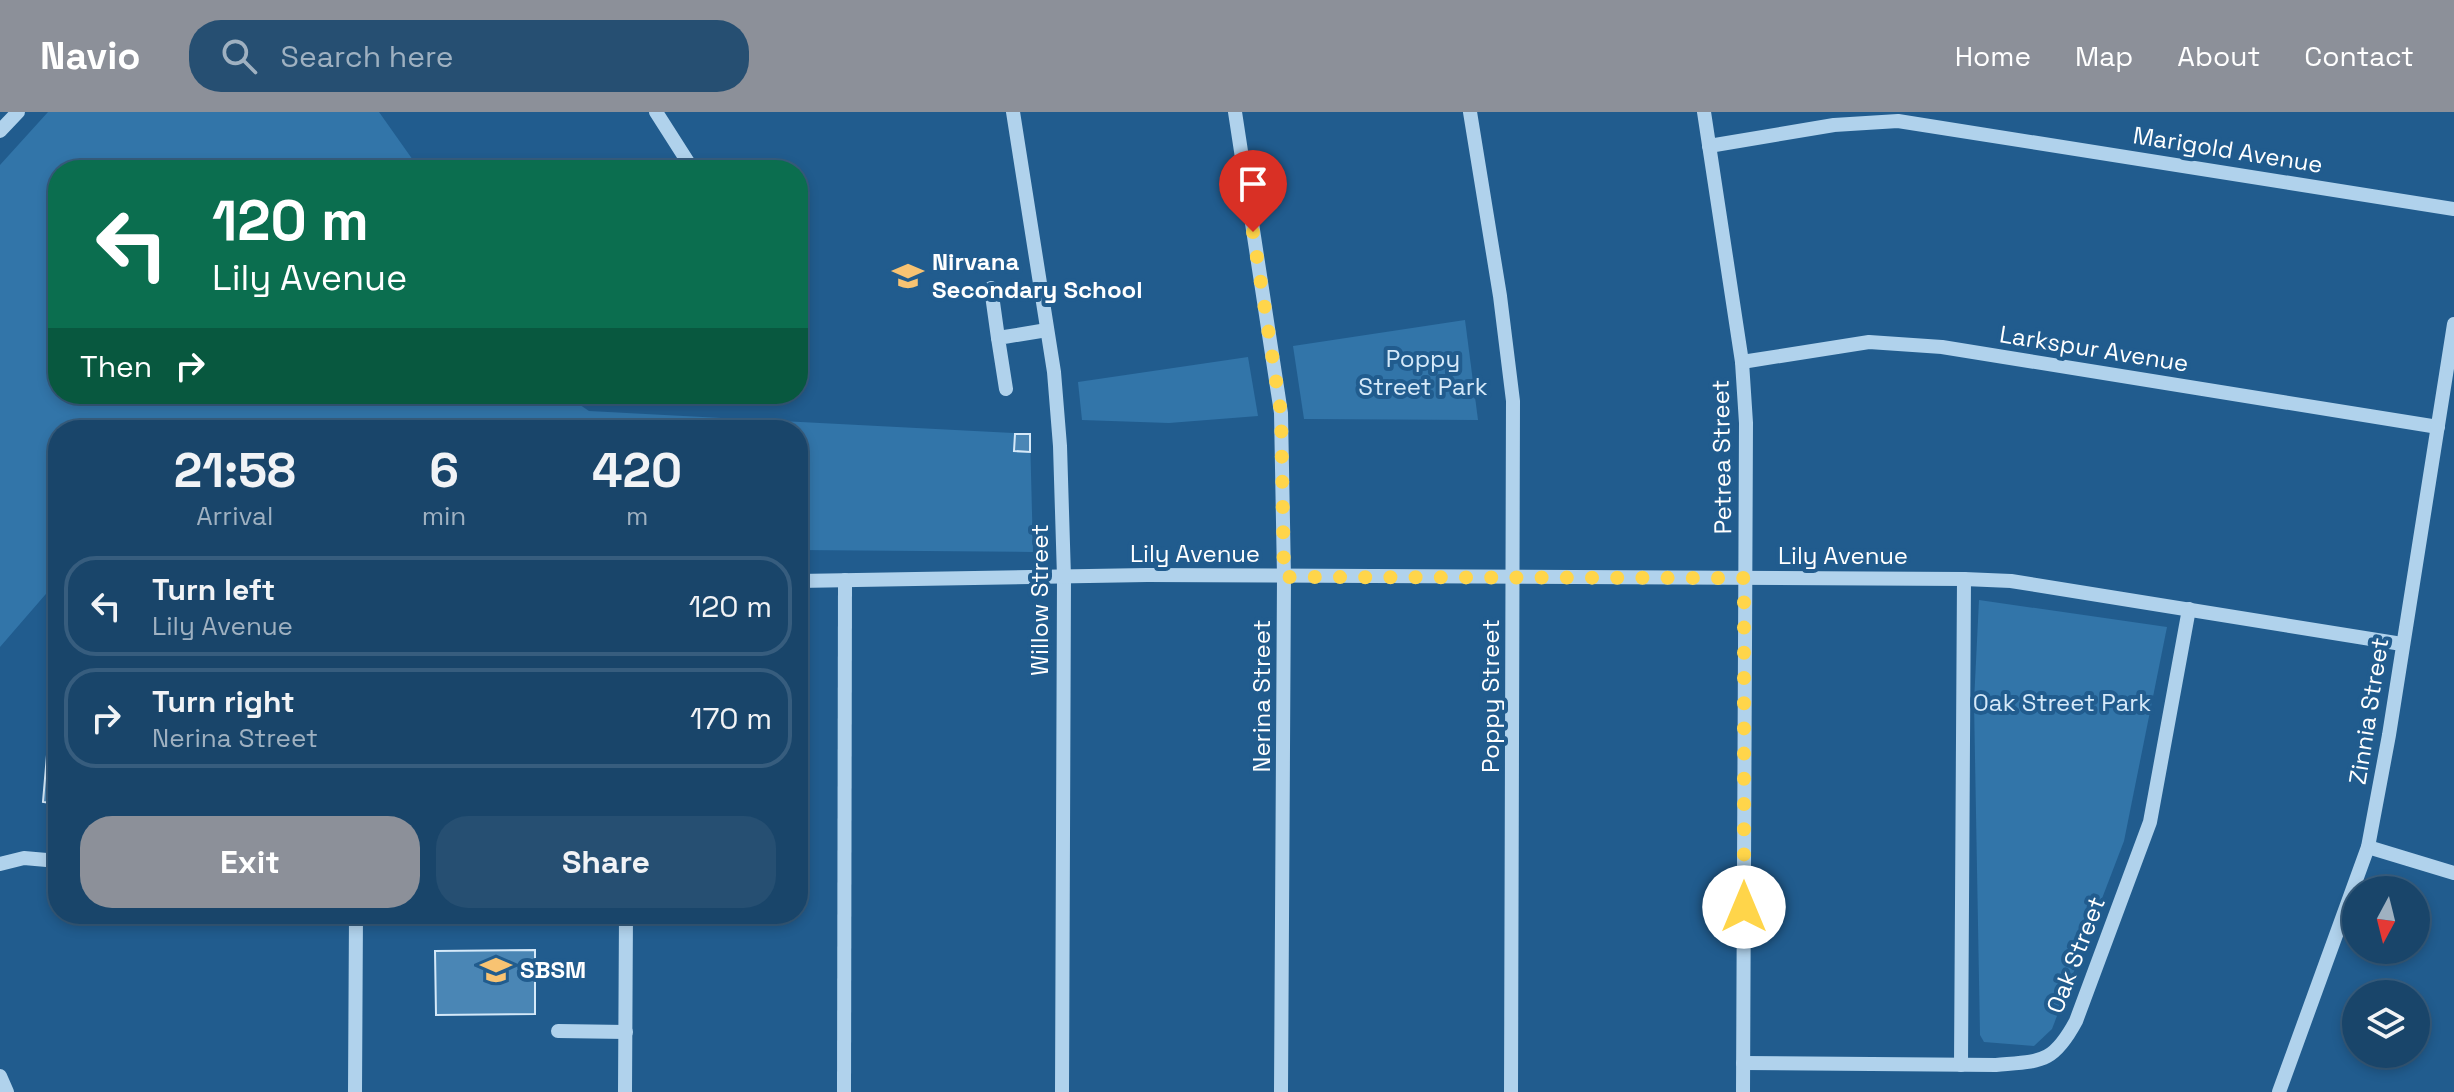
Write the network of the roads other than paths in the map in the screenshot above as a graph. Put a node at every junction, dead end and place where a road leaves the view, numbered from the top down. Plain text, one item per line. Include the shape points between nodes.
1 (18, 112) edge
2 (656, 112) edge
3 (1013, 112) edge
4 (1235, 112) edge
5 (1470, 112) edge
6 (1704, 112) edge
7 (1, 125) edge
8 (1709, 146) junction
9 (687, 160) edge
10 (2454, 209) edge
11 (991, 288) dead end
12 (2454, 324) edge
13 (1047, 330) junction
14 (998, 338) junction
15 (1742, 362) junction
16 (1006, 389) dead end
17 (2438, 427) junction
18 (1513, 576) junction
19 (1064, 577) junction
20 (1284, 577) junction
21 (1744, 578) junction
22 (1964, 579) junction
23 (845, 580) junction
24 (808, 581) edge
25 (2189, 609) junction
26 (2402, 644) junction
27 (2368, 847) junction
28 (48, 860) edge
29 (0, 864) edge
30 (2454, 873) edge
31 (356, 924) edge
32 (626, 924) edge
33 (558, 1031) dead end
34 (626, 1032) junction
35 (1743, 1063) junction
36 (1961, 1065) junction
37 (0, 1076) edge
38 (7, 1092) edge
39 (355, 1092) edge
40 (625, 1092) edge
41 (844, 1092) edge
42 (1062, 1092) edge
43 (1281, 1092) edge
44 (1511, 1092) edge
45 (1743, 1092) edge
46 (2279, 1092) edge

1 - 7 street
2 - 9 street
3 - 13 street, Willow Street
4 - 20 street, Nerina Street via 1280,402
5 - 18 street, Poppy Street via 1513,401
6 - 8 street, Petrea Street
8 - 10 street, Marigold Avenue via 1834,125 1898,121
8 - 15 street, Petrea Street
11 - 14 street
12 - 17 street, Zinnia Street
13 - 14 street
13 - 19 street, Willow Street via 1059,423
14 - 16 street
15 - 17 street, Larkspur Avenue via 1839,345 1898,342
15 - 21 street, Petrea Street
17 - 26 street, Zinnia Street
18 - 20 street, Lily Avenue
18 - 21 street, Lily Avenue
18 - 44 street, Poppy Street
19 - 20 street, Lily Avenue
19 - 23 street, Lily Avenue
19 - 42 street, Willow Street
20 - 43 street, Nerina Street
21 - 22 street, Lily Avenue
21 - 35 street, Petrea Street
22 - 25 street, Lily Avenue via 2011,581
22 - 36 street
23 - 24 street, Lily Avenue
23 - 41 street
25 - 26 street, Lily Avenue
25 - 36 street, Oak Street via 2150,822 2076,1021 2048,1057
26 - 27 street, Zinnia Street
27 - 30 street
27 - 46 street, Zinnia Street
28 - 29 street via 24,858
31 - 39 street
32 - 34 street
33 - 34 street
34 - 40 street
35 - 36 street, Oak Street
35 - 45 street, Petrea Street
37 - 38 street

